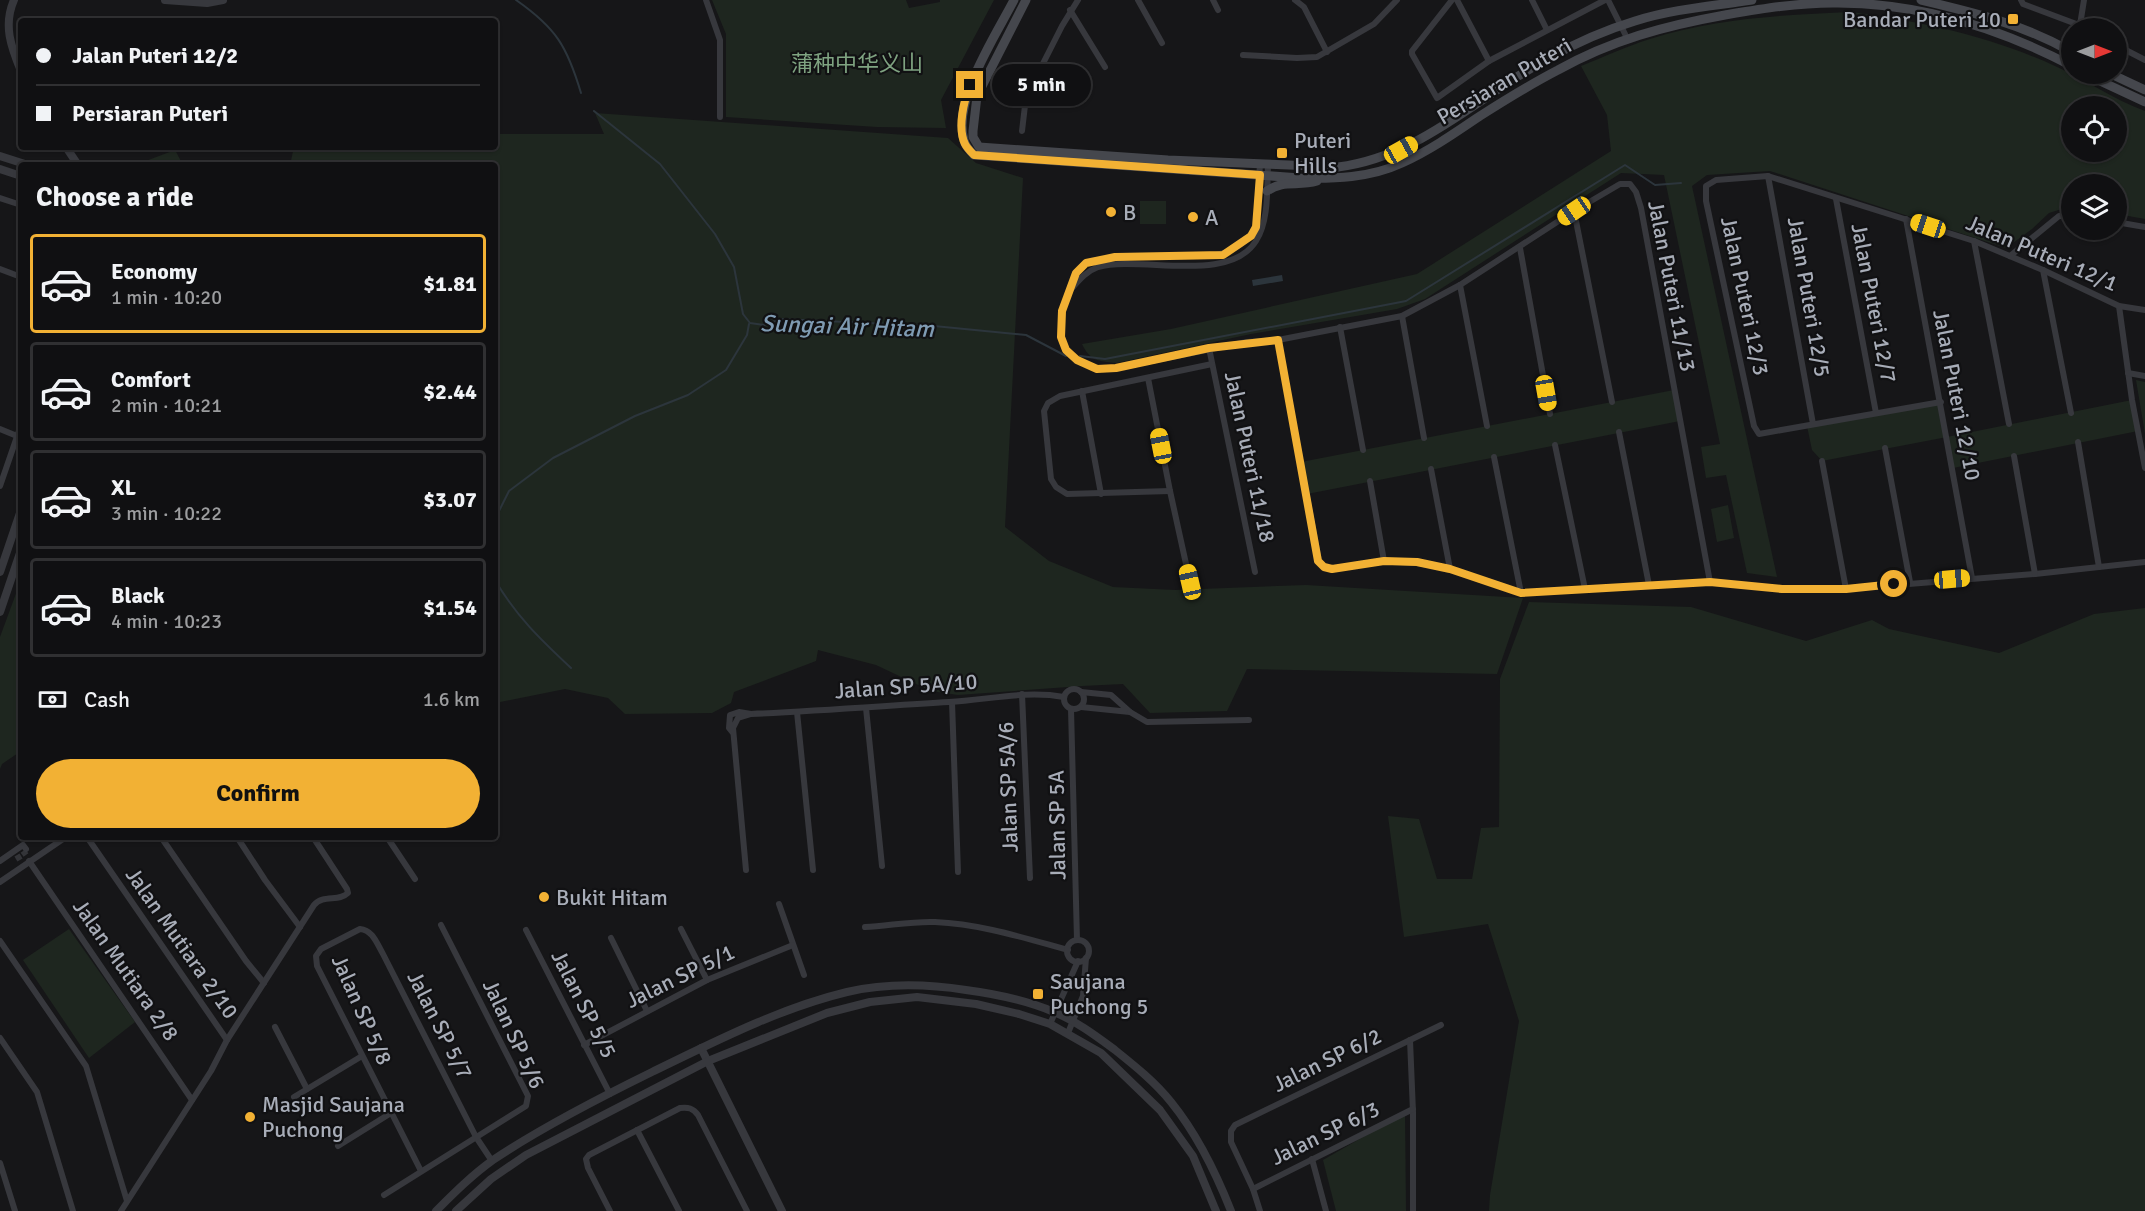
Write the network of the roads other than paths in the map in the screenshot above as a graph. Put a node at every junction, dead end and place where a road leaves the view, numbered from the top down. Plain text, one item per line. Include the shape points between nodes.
1 (14, 0) edge
2 (165, 0) edge
3 (223, 0) edge
4 (706, 0) edge
5 (1014, 0) edge
6 (1026, 0) edge
7 (1078, 0) edge
8 (1138, 0) edge
9 (1213, 0) edge
10 (1295, 0) edge
11 (1397, 0) edge
12 (1452, 0) edge
13 (1457, 0) edge
14 (1532, 0) edge
15 (1606, 0) edge
16 (1752, 0) edge
17 (1920, 0) edge
18 (2084, 0) edge
19 (2021, 1) edge
20 (1720, 2) edge
21 (1934, 2) edge
22 (1903, 8) junction
23 (1070, 10) junction
24 (1218, 10) dead end
25 (1943, 17) junction
26 (2063, 18) edge
27 (2081, 18) edge
28 (1622, 26) junction
29 (1547, 30) junction
30 (1627, 38) junction
31 (1162, 43) dead end
32 (2061, 47) edge
33 (2127, 50) edge
34 (1327, 52) junction
35 (1244, 55) dead end
36 (2145, 58) edge
37 (1489, 61) junction
38 (2061, 61) edge
39 (18, 62) edge
40 (1105, 67) dead end
41 (2127, 82) edge
42 (2106, 84) edge
43 (2145, 90) edge
44 (2145, 102) edge
45 (720, 117) dead end
46 (1022, 131) dead end
47 (0, 156) edge
48 (19, 162) edge
49 (1264, 164) junction
50 (0, 169) edge
51 (18, 175) edge
52 (1264, 175) junction
53 (1768, 176) junction
54 (1325, 179) junction
55 (1716, 180) joint
56 (1266, 191) junction
57 (0, 198) edge
58 (1836, 199) junction
59 (18, 204) edge
60 (1574, 211) junction
61 (2061, 216) edge
62 (1906, 219) junction
63 (2127, 224) edge
64 (2145, 227) edge
65 (1974, 241) junction
66 (1520, 248) junction
67 (2010, 256) junction
68 (1, 270) edge
69 (2043, 270) junction
70 (18, 276) edge
71 (0, 278) edge
72 (1460, 285) junction
73 (1071, 290) junction
74 (2119, 306) junction
75 (2145, 310) edge
76 (1402, 316) junction
77 (1340, 327) junction
78 (1278, 340) junction
79 (1209, 348) junction
80 (1212, 364) junction
81 (2128, 373) junction
82 (2145, 376) edge
83 (1148, 378) junction
84 (1082, 391) junction
85 (1612, 402) dead end
86 (1941, 402) junction
87 (1876, 413) junction
88 (2071, 413) dead end
89 (1550, 414) dead end
90 (1813, 424) junction
91 (2009, 424) dead end
92 (1487, 426) dead end
93 (0, 429) edge
94 (1619, 432) dead end
95 (18, 436) joint
96 (1424, 438) dead end
97 (2078, 442) dead end
98 (1555, 445) dead end
99 (1885, 448) dead end
100 (1363, 450) dead end
101 (2014, 456) dead end
102 (1494, 457) dead end
103 (1822, 461) dead end
104 (2145, 468) edge
105 (1431, 470) dead end
106 (1370, 482) dead end
107 (0, 486) edge
108 (1170, 491) junction
109 (1101, 494) junction
110 (18, 519) edge
111 (18, 559) edge
112 (1384, 561) junction
113 (2145, 561) edge
114 (2099, 567) junction
115 (1450, 569) junction
116 (0, 572) edge
117 (1255, 572) dead end
118 (2036, 574) junction
119 (1972, 578) junction
120 (1190, 582) dead end
121 (1710, 582) junction
122 (1910, 582) junction
123 (1649, 585) junction
124 (1846, 589) junction
125 (1585, 590) junction
126 (1521, 593) junction
127 (0, 612) edge
128 (1081, 692) junction
129 (1022, 694) junction
130 (1064, 697) junction
131 (952, 702) junction
132 (1081, 706) junction
133 (866, 708) junction
134 (1071, 709) junction
135 (797, 712) junction
136 (1130, 712) junction
137 (1249, 720) dead end
138 (59, 840) edge
139 (89, 840) edge
140 (163, 840) edge
141 (239, 840) edge
142 (315, 840) edge
143 (389, 840) edge
144 (22, 856) junction
145 (0, 861) edge
146 (882, 866) dead end
147 (746, 870) dead end
148 (813, 870) dead end
149 (958, 872) dead end
150 (1030, 878) dead end
151 (415, 879) dead end
152 (0, 882) edge
153 (778, 904) dead end
154 (441, 925) dead end
155 (300, 927) junction
156 (865, 927) dead end
157 (681, 929) dead end
158 (526, 930) dead end
159 (342, 938) joint
160 (611, 938) dead end
161 (1077, 940) junction
162 (0, 941) edge
163 (793, 945) junction
164 (1068, 950) junction
165 (1086, 958) junction
166 (1078, 962) junction
167 (804, 975) dead end
168 (707, 980) junction
169 (264, 983) junction
170 (647, 1011) junction
171 (1055, 1012) junction
172 (1074, 1022) junction
173 (1050, 1024) junction
174 (1441, 1025) dead end
175 (275, 1027) dead end
176 (1068, 1033) junction
177 (0, 1038) edge
178 (227, 1040) junction
179 (1410, 1040) junction
180 (584, 1045) junction
181 (701, 1048) junction
182 (362, 1056) junction
183 (708, 1061) junction
184 (307, 1089) junction
185 (610, 1094) junction
186 (294, 1097) dead end
187 (192, 1100) junction
188 (1413, 1109) junction
189 (391, 1113) junction
190 (637, 1130) junction
191 (476, 1137) junction
192 (338, 1146) dead end
193 (1312, 1159) junction
194 (492, 1161) junction
195 (0, 1163) edge
196 (421, 1171) junction
197 (1253, 1188) junction
198 (384, 1195) dead end
199 (127, 1201) junction
200 (15, 1211) edge
201 (73, 1211) edge
202 (121, 1211) edge
203 (436, 1211) edge
204 (456, 1211) edge
205 (610, 1211) edge
206 (679, 1211) edge
207 (747, 1211) edge
208 (783, 1211) edge
209 (1216, 1211) edge
210 (1230, 1211) edge
211 (1260, 1211) edge
212 (1326, 1211) edge
213 (1413, 1211) edge

1 - 39 street via 7,22
2 - 3 street
4 - 45 street via 720,40
5 - 52 main road, Persiaran Puteri via 966,94 964,142 974,155
6 - 49 main road, Persiaran Puteri via 977,96 973,137 979,147
7 - 23 street
8 - 31 street
9 - 24 street
10 - 34 street via 1304,7
11 - 34 street via 1374,24
12 - 37 street via 1412,51 1437,98
13 - 37 street
14 - 29 street
15 - 28 street
15 - 29 street
16 - 20 main road, Persiaran Puteri
17 - 21 main road
17 - 22 main road
17 - 25 main road
18 - 27 street
19 - 26 street
20 - 28 main road, Persiaran Puteri
21 - 32 main road via 2012,23
22 - 25 main road, Persiaran Puteri
22 - 30 main road, Persiaran Puteri via 1835,3 1785,6 1706,18
23 - 40 street
23 - 46 street via 1026,97
25 - 38 main road, Persiaran Puteri via 2003,35
28 - 30 street
28 - 49 main road, Persiaran Puteri via 1546,59 1427,136 1383,158 1338,167
29 - 37 street
30 - 54 main road, Persiaran Puteri via 1558,70 1401,164
33 - 36 street
34 - 35 street via 1297,58
41 - 43 main road
42 - 44 main road
47 - 48 street
49 - 52 street
50 - 51 street
52 - 54 main road, Persiaran Puteri
52 - 56 street
52 - 73 street via 1256,227 1251,236 1223,255 1100,259 1086,263 1076,273
53 - 55 street, Jalan Puteri 12/1
53 - 58 street, Jalan Puteri 12/1
53 - 90 street, Jalan Puteri 12/5
54 - 56 main road via 1306,184 1276,184
55 - 90 street, Jalan Puteri 12/3 via 1706,186 1706,201 1754,426 1759,434
56 - 73 street via 1262,227 1256,242 1230,262 1097,268 1084,275
57 - 59 street
58 - 62 street, Jalan Puteri 12/1
58 - 87 street, Jalan Puteri 12/7
60 - 66 street
60 - 85 street
60 - 121 street, Jalan Puteri 11/13 via 1620,184 1630,184 1636,192
61 - 67 street
62 - 65 street, Jalan Puteri 12/1
62 - 86 street, Jalan Puteri 12/10
63 - 64 street
65 - 67 street, Jalan Puteri 12/1
65 - 91 street
66 - 72 street
66 - 89 street
67 - 69 street, Jalan Puteri 12/1
68 - 70 street
68 - 71 street
69 - 74 street, Jalan Puteri 12/1
69 - 88 street
72 - 76 street
72 - 92 street
73 - 79 street via 1062,311 1061,337 1066,350 1077,360 1097,369
74 - 75 street, Jalan Puteri 12/1
74 - 81 street
76 - 77 street
76 - 96 street
77 - 78 street
77 - 100 street
78 - 79 street
78 - 112 street via 1318,561 1332,569
79 - 80 street, Jalan Puteri 11/18
80 - 83 street
80 - 117 street, Jalan Puteri 11/18
81 - 82 street
81 - 104 street
83 - 84 street
83 - 108 street
84 - 109 street
84 - 109 street via 1060,396 1048,403 1044,411 1051,479 1067,494
86 - 87 street
86 - 119 street, Jalan Puteri 12/10
87 - 90 street
93 - 95 street
94 - 123 street
95 - 107 street
97 - 114 street
98 - 125 street
99 - 122 street
101 - 118 street
102 - 126 street
103 - 124 street
105 - 115 street
106 - 112 street
108 - 109 street
108 - 120 street
110 - 116 street
111 - 127 street
112 - 115 street
113 - 114 street
114 - 118 street
115 - 126 street
118 - 119 street
119 - 122 street
121 - 123 street
121 - 124 street via 1782,589
122 - 124 street
123 - 125 street
125 - 126 street
128 - 130 street via 1069,690
128 - 132 street
128 - 136 street via 1111,695
129 - 130 street, Jalan SP 5A/10
129 - 131 street, Jalan SP 5A/10
129 - 150 street, Jalan SP 5A/6
130 - 134 street
131 - 133 street, Jalan SP 5A/10
131 - 149 street
132 - 134 street
132 - 136 street
133 - 135 street, Jalan SP 5A/10
133 - 146 street
134 - 161 street, Jalan SP 5A
135 - 147 street, Jalan SP 5A/10 via 730,715
135 - 148 street
136 - 137 street via 1147,722
138 - 144 street
139 - 178 street, Jalan Mutiara 2/10
140 - 169 street
141 - 155 street
142 - 155 street via 348,889 346,896 317,901
143 - 151 street
144 - 145 street
144 - 152 street
144 - 187 street, Jalan Mutiara 2/8
153 - 163 street
154 - 191 street, Jalan SP 5/6 via 528,1096 526,1106
155 - 169 street
156 - 164 street via 958,924
157 - 168 street
158 - 180 street, Jalan SP 5/5
159 - 182 street, Jalan SP 5/8 via 321,949 316,956 317,966
159 - 191 street, Jalan SP 5/7 via 360,929 371,933
160 - 170 street
161 - 164 street
161 - 165 street, Jalan SP 5A via 1088,946
162 - 199 street via 86,1066
163 - 167 street
163 - 168 street, Jalan SP 5/1
164 - 166 street via 1071,959
165 - 166 street
165 - 172 street via 1083,996
166 - 171 street
168 - 170 street, Jalan SP 5/1
169 - 178 street
170 - 180 street, Jalan SP 5/1
171 - 172 street
171 - 173 street
171 - 181 street via 955,988 868,988 809,1004
172 - 176 street
172 - 210 street via 1138,1068 1171,1102 1218,1176
173 - 176 street
173 - 183 street via 976,1004 935,998 870,1002 827,1013
174 - 179 street, Jalan SP 6/2
175 - 184 street
176 - 209 street via 1101,1053 1160,1110 1193,1156
177 - 201 street via 37,1092
178 - 187 street
179 - 188 street
179 - 197 street, Jalan SP 6/2 via 1235,1125 1231,1142
180 - 185 street, Jalan SP 5/5
181 - 183 street
181 - 185 street
182 - 184 street
182 - 189 street, Jalan SP 5/8
183 - 204 street via 526,1155 491,1179
183 - 208 street
184 - 186 street
185 - 194 street
187 - 199 street
188 - 193 street, Jalan SP 6/3
188 - 213 street
189 - 192 street
189 - 196 street, Jalan SP 5/8
190 - 205 street via 592,1152 586,1159
190 - 206 street
190 - 207 street via 680,1108 694,1110
191 - 194 street, Jalan SP 5/7
191 - 196 street, Jalan SP 5/6
193 - 197 street, Jalan SP 6/3
193 - 212 street
194 - 203 street
195 - 200 street
196 - 198 street, Jalan SP 5/6
197 - 211 street
199 - 202 street

